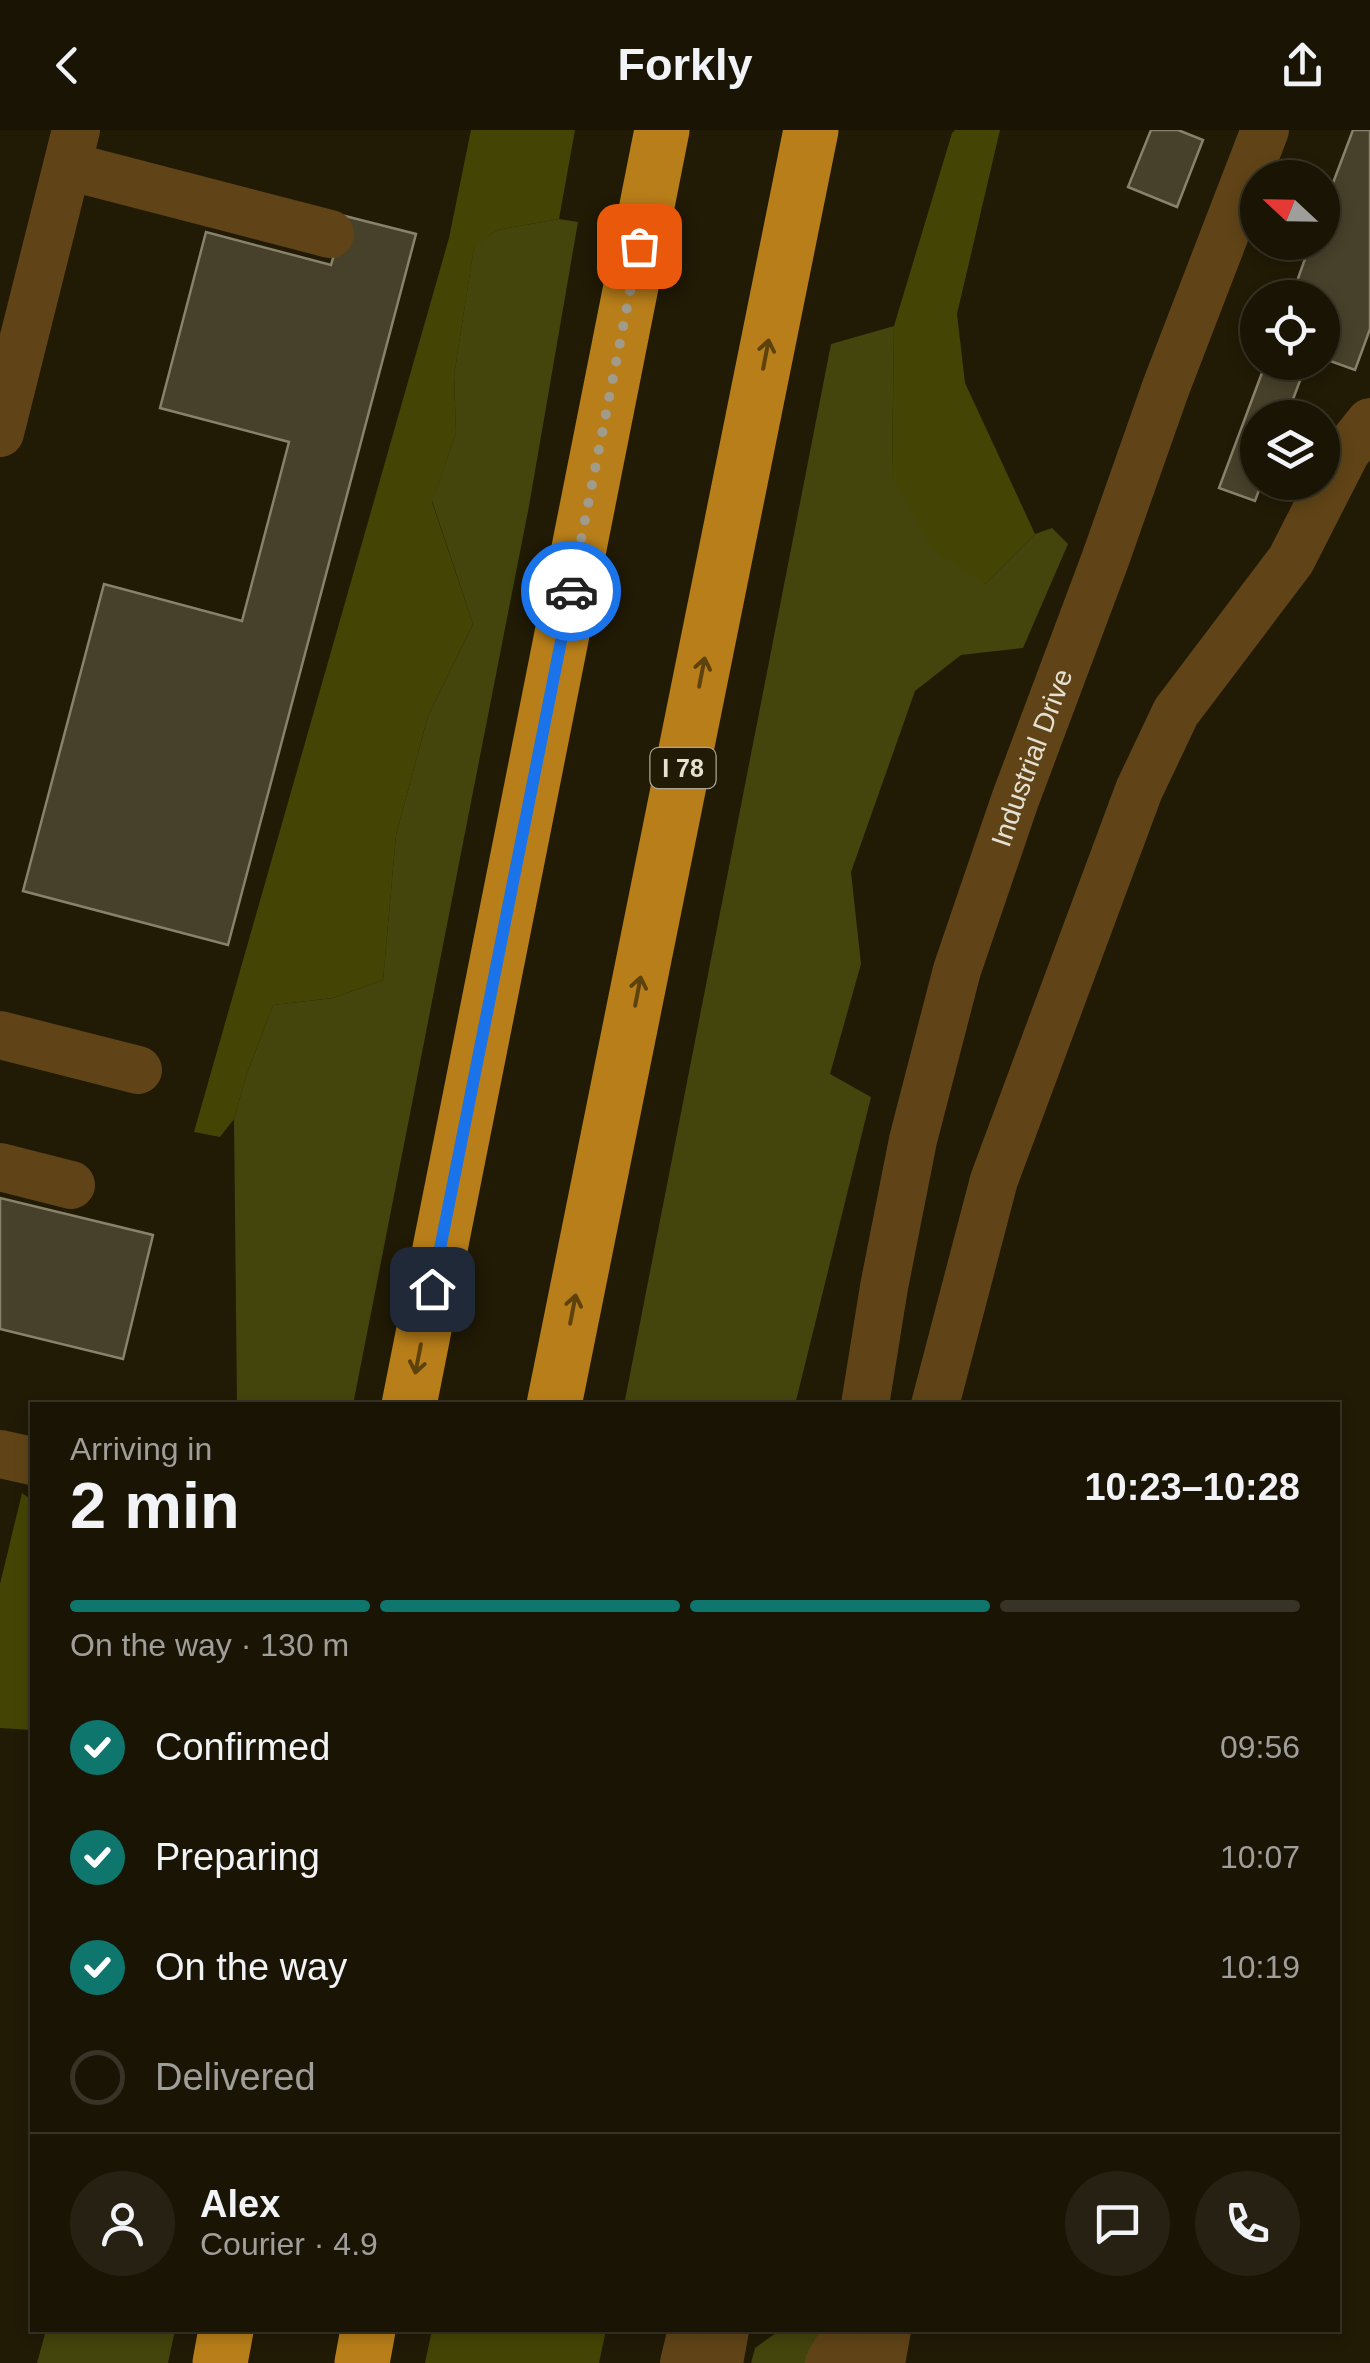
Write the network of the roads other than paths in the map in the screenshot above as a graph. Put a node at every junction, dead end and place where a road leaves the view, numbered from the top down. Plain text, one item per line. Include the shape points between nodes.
1 (662, 130) edge
2 (811, 130) edge
3 (1264, 130) edge
4 (72, 148) edge
5 (330, 234) dead end
6 (19, 277) edge
7 (1370, 422) edge
8 (0, 434) edge
9 (0, 1035) edge
10 (138, 1070) dead end
11 (0, 1166) edge
12 (71, 1185) dead end
13 (410, 1402) edge
14 (555, 1402) edge
15 (865, 1402) edge
16 (936, 1402) edge
17 (0, 1454) edge
18 (30, 1461) edge
19 (226, 2332) edge
20 (368, 2332) edge
21 (692, 2332) edge
22 (726, 2332) edge
23 (848, 2332) edge
24 (887, 2332) edge
25 (220, 2363) edge
26 (362, 2363) edge
27 (684, 2363) edge
28 (719, 2363) edge
29 (829, 2363) edge
30 (881, 2363) edge

1 -> 13 highway
14 -> 2 highway, I 78
3 - 15 street, Industrial Drive via 957,970 914,1140
4 - 5 street
4 - 6 street
6 - 8 street
7 - 16 street via 1346,452 1292,560 1176,712 1139,790 994,1180
9 - 10 street
11 - 12 street
17 - 18 street
19 - 25 highway
20 - 26 highway
21 - 27 street
22 - 28 street
23 - 29 street
24 - 30 street

